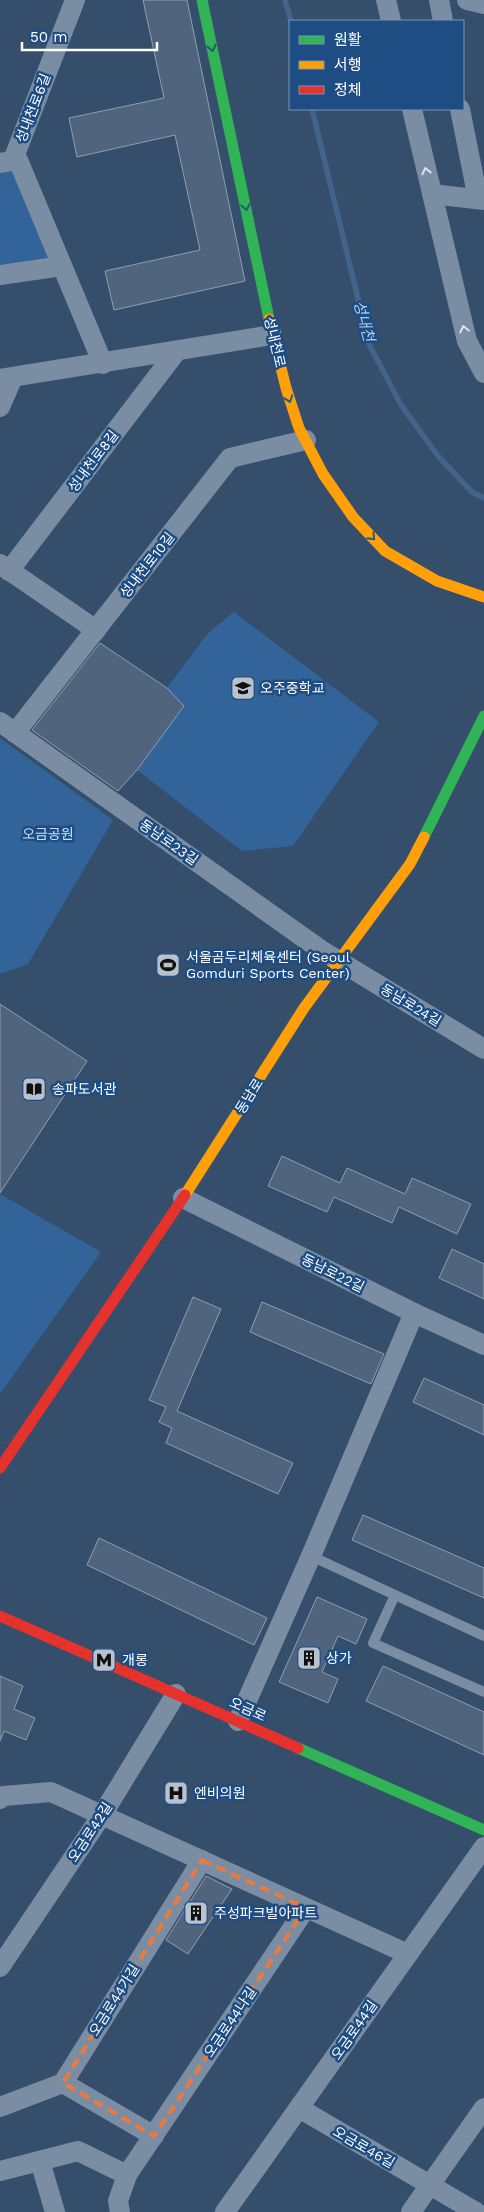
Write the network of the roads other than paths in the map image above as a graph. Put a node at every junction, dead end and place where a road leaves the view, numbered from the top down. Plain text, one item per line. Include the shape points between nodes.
1 (75, 0) edge
2 (202, 0) edge
3 (386, 0) edge
4 (439, 0) edge
5 (467, 0) edge
6 (484, 4) edge
7 (391, 20) edge
8 (443, 20) edge
9 (412, 110) edge
10 (460, 110) edge
11 (10, 161) edge
12 (432, 194) junction
13 (481, 199) edge
14 (62, 266) junction
15 (0, 275) edge
16 (272, 335) junction
17 (176, 352) junction
18 (103, 364) junction
19 (484, 373) edge
20 (7, 378) edge
21 (0, 407) edge
22 (306, 440) junction
23 (5, 567) edge
24 (484, 597) edge
25 (96, 630) junction
26 (484, 716) edge
27 (7, 727) edge
28 (479, 740) edge
29 (338, 961) junction
30 (484, 1049) edge
31 (183, 1198) junction
32 (414, 1313) junction
33 (484, 1345) edge
34 (0, 1468) edge
35 (311, 1556) junction
36 (395, 1595) junction
37 (0, 1616) edge
38 (484, 1636) edge
39 (484, 1692) edge
40 (176, 1694) junction
41 (238, 1721) junction
42 (0, 1800) edge
43 (102, 1815) junction
44 (484, 1830) edge
45 (484, 1847) edge
46 (202, 1860) junction
47 (306, 1908) junction
48 (408, 1954) junction
49 (0, 1967) edge
50 (63, 2083) junction
51 (0, 2107) edge
52 (299, 2108) junction
53 (484, 2108) edge
54 (154, 2136) junction
55 (40, 2161) junction
56 (0, 2171) edge
57 (127, 2175) junction
58 (430, 2185) junction
59 (55, 2212) edge
60 (120, 2212) edge
61 (225, 2212) edge
62 (411, 2212) edge
63 (476, 2212) edge

1 - 11 street, 성내천로6길
2 -> 16 main road, 성내천로
3 - 7 street
4 - 8 street
5 - 6 street
12 -> 9 street
10 - 13 street
11 - 14 street
12 - 13 street
19 -> 12 street via 467,341
14 - 15 street
14 - 18 street
16 - 17 street
16 -> 22 main road, 성내천로 via 286,388
17 - 18 street
17 - 23 street, 성내천로8길
18 - 20 street
20 - 21 street
22 -> 24 main road, 성내천로 via 323,474 352,517 385,551 437,581
22 - 25 street, 성내천로10길 via 230,458
23 - 25 street, 성내천로8길
25 - 27 street, 성내천로10길
26 - 28 main road, 동남로
27 - 29 street, 동남로23길
28 - 29 main road, 동남로 via 410,864
29 - 30 street, 동남로24길
29 - 31 main road, 동남로 via 304,1008
31 - 32 street, 동남로22길
31 - 34 main road, 동남로
32 - 33 street, 동남로22길
32 - 35 street
35 - 36 lane
35 - 41 street
36 - 38 lane
36 - 39 lane via 374,1643
37 - 40 main road, 오금로
40 - 41 main road, 오금로
40 - 43 street, 오금로42길
41 - 44 main road, 오금로
42 - 43 street via 4,1796 51,1792
43 - 46 street
43 - 49 street, 오금로42길
45 - 48 street, 오금로44길
46 - 47 street
46 - 50 street, 오금로44가길
47 - 48 street
47 - 54 street, 오금로44나길
48 - 52 street, 오금로44길
50 - 51 street
50 - 54 street
52 - 58 street, 오금로46길
52 - 61 street, 오금로44길
53 - 58 street
54 - 57 street, 오금로44나길
55 - 56 street
55 - 57 street via 78,2152
55 - 59 street
57 - 60 street, 오금로44나길 via 118,2201
58 - 62 street
58 - 63 street, 오금로46길

